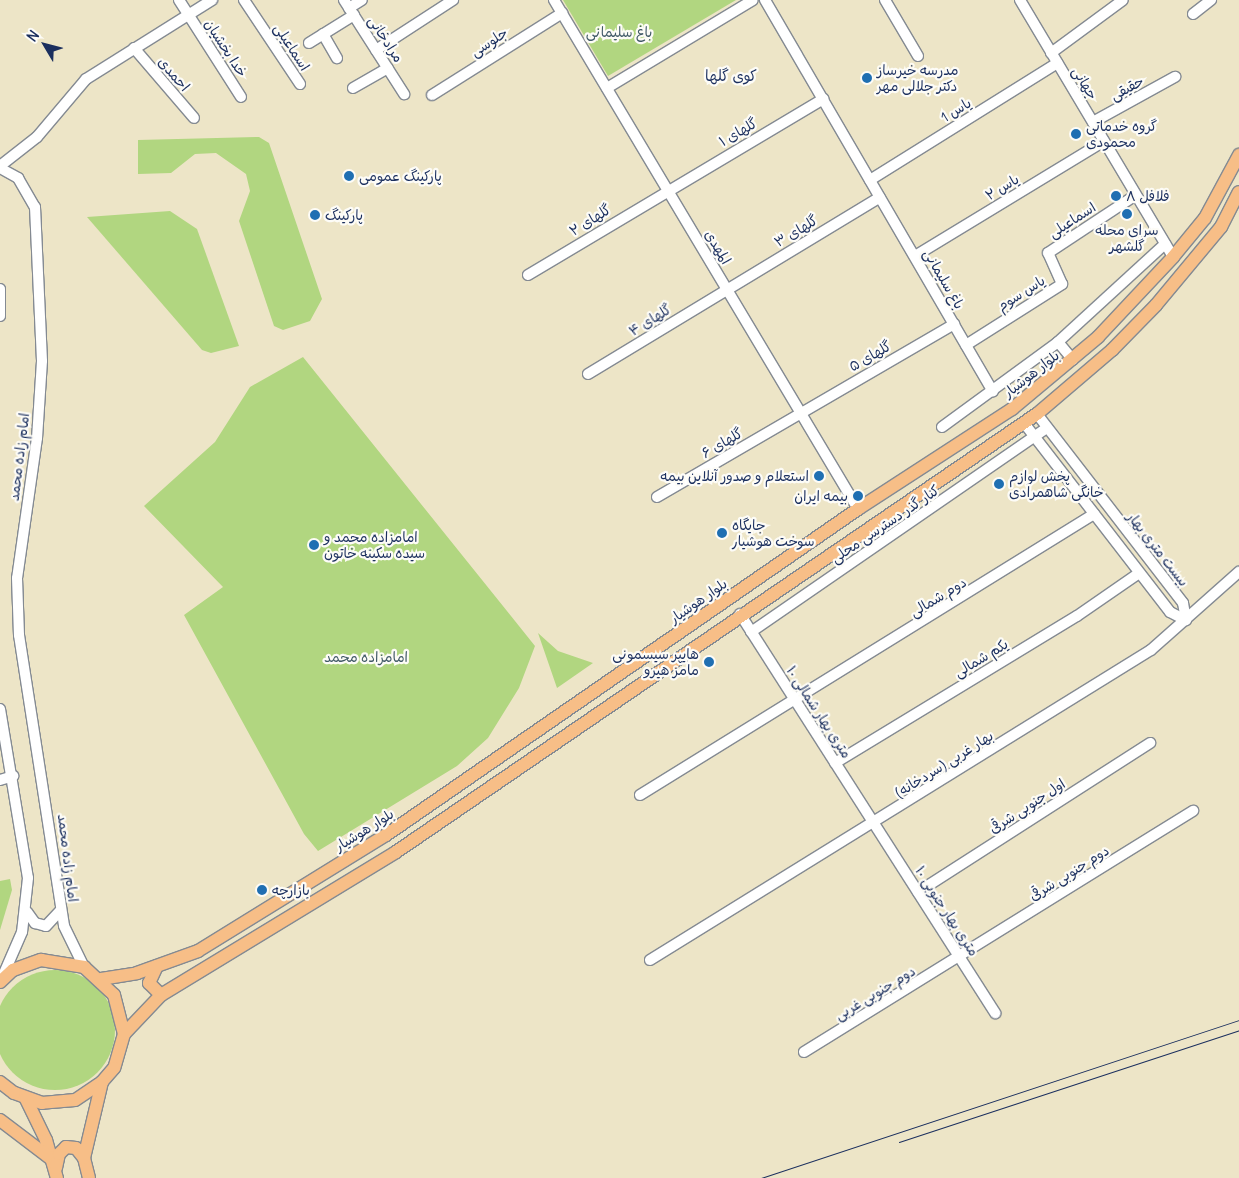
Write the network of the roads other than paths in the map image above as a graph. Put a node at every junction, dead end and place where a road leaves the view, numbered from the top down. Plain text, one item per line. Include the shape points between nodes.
1 (179, 0) edge
2 (212, 0) edge
3 (244, 0) edge
4 (362, 0) edge
5 (453, 0) edge
6 (554, 0) edge
7 (753, 0) edge
8 (765, 0) edge
9 (885, 0) edge
10 (1020, 0) edge
11 (1123, 0) edge
12 (1211, 0) edge
13 (349, 8) edge
14 (562, 13) junction
15 (1193, 14) dead end
16 (188, 15) junction
17 (323, 34) junction
18 (309, 43) dead end
19 (134, 48) junction
20 (376, 50) junction
21 (1051, 53) junction
22 (918, 56) dead end
23 (337, 58) dead end
24 (1057, 63) junction
25 (388, 68) junction
26 (1176, 77) dead end
27 (300, 84) dead end
28 (353, 88) dead end
29 (607, 88) junction
30 (404, 94) dead end
31 (432, 95) dead end
32 (241, 97) dead end
33 (823, 98) junction
34 (194, 118) dead end
35 (1093, 122) junction
36 (1104, 141) junction
37 (1239, 156) edge
38 (0, 167) edge
39 (870, 180) junction
40 (666, 188) junction
41 (1239, 192) edge
42 (1136, 195) junction
43 (880, 196) junction
44 (1165, 244) junction
45 (1048, 253) joint
46 (915, 256) junction
47 (1173, 257) junction
48 (528, 274) dead end
49 (726, 288) junction
50 (0, 289) edge
51 (0, 306) edge
52 (0, 316) edge
53 (954, 324) junction
54 (1058, 342) junction
55 (966, 344) junction
56 (1073, 360) junction
57 (588, 374) dead end
58 (993, 391) junction
59 (801, 413) junction
60 (1037, 414) junction
61 (1024, 423) junction
62 (942, 427) dead end
63 (1047, 428) junction
64 (1035, 437) junction
65 (657, 497) dead end
66 (858, 509) junction
67 (1094, 514) junction
68 (1239, 572) edge
69 (1139, 573) junction
70 (740, 614) junction
71 (1186, 620) junction
72 (751, 632) junction
73 (794, 700) junction
74 (0, 709) edge
75 (1150, 743) dead end
76 (835, 763) junction
77 (13, 776) junction
78 (0, 780) edge
79 (640, 795) dead end
80 (1193, 811) dead end
81 (874, 824) junction
82 (918, 892) junction
83 (61, 910) junction
84 (27, 912) junction
85 (961, 959) junction
86 (650, 960) dead end
87 (157, 966) junction
88 (84, 967) junction
89 (101, 979) junction
90 (1, 981) edge
91 (161, 995) junction
92 (995, 1013) dead end
93 (124, 1034) junction
94 (804, 1052) dead end
95 (0, 1082) edge
96 (102, 1082) junction
97 (0, 1092) edge
98 (14, 1093) junction
99 (26, 1099) junction
100 (0, 1120) edge
101 (84, 1158) junction
102 (56, 1170) edge
103 (89, 1178) edge

1 - 16 street, خدا بخشیان
2 - 16 street
3 - 27 street, اسماعیلی
4 - 13 street
5 - 20 street
6 - 14 street, المهدی
7 - 29 street
8 - 33 street, باغ سلیمانی
9 - 22 street
10 - 21 street, جهانی
11 - 21 street
12 - 15 street
13 - 17 street
13 - 20 street, مرادخانی
14 - 29 street, المهدی
14 - 31 street, جلوسی
16 - 19 street
16 - 32 street, خدا بخشیان
17 - 18 street
17 - 23 street
19 - 34 street, احمدی
19 - 38 street via 86,79 37,138
20 - 25 street, مرادخانی
21 - 24 street, جهانی
24 - 35 street, جهانی
24 - 39 street, یاس 1
25 - 28 street
25 - 30 street, مرادخانی
26 - 35 street, حقیقی
29 - 40 street, المهدی
33 - 39 street, باغ سلیمانی
33 - 40 street, گلهای ۱
35 - 36 street, جهانی
36 - 42 street, جهانی
36 - 46 street, یاس ۲
37 - 47 main road, بلوار هوشیار via 1205,218
38 - 83 street, امام زاده محمد via 18,178 35,207 42,361 37,438 17,578 19,636
39 - 43 street, باغ سلیمانی
40 - 48 street, گلهای ۲
40 - 49 street, المهدی
41 - 60 main road via 1220,227 1156,305 1112,350
42 - 44 street, جهانی
42 - 45 street, اسماعیلی
43 - 46 street, باغ سلیمانی
43 - 49 street, گلهای ۳
44 - 47 street, جهانی
44 - 54 street
45 - 55 street, یاس سوم via 1062,284
46 - 53 street, باغ سلیمانی
47 - 56 main road, بلوار هوشیار
49 - 57 street, گلهای ۴
49 - 59 street, المهدی
50 - 51 street
51 - 52 street
53 - 55 street, باغ سلیمانی
53 - 59 street, گلهای ۵
54 - 56 street
54 - 58 street
55 - 58 street, باغ سلیمانی
56 - 66 main road, بلوار هوشیار via 1012,409
58 - 62 street
59 - 65 street, گلهای ۶
59 - 66 street, المهدی
60 - 61 main road
60 - 63 street, بیست متری بهار
61 - 64 street
61 - 70 main road
63 - 64 street, کنار گذر دسترسی محلی
63 - 71 street, بیست متری بهار via 1183,603
64 - 67 street
64 - 72 street, کنار گذر دسترسی محلی
66 - 87 main road, بلوار هوشیار via 386,835 198,951
67 - 69 street
67 - 73 street, دوم شمالی
68 - 71 street, بهار غربی (سردخانه)
69 - 71 street via 1170,612
69 - 76 street, یکم شمالی via 1078,616
70 - 72 street, ۱۰ متری بهار شمالی
70 - 91 main road via 396,852
71 - 81 street, بهار غربی (سردخانه) via 1151,650
72 - 73 street, ۱۰ متری بهار شمالی
73 - 76 street, ۱۰ متری بهار شمالی
73 - 79 street, دوم شمالی
74 - 77 street
75 - 82 street, اول جنوبی شرقی
76 - 81 street, ۱۰ متری بهار شمالی
77 - 78 street
77 - 84 street via 28,878
80 - 85 street, دوم جنوبی شرقی
81 - 82 street, ۱۰ متری بهار جنوبی
81 - 86 street, بهار غربی (سردخانه)
82 - 85 street, ۱۰ متری بهار جنوبی
83 - 84 street via 46,926 35,922
83 - 88 street, امام زاده محمد via 70,943
84 - 90 street
85 - 92 street, ۱۰ متری بهار جنوبی
85 - 94 street, دوم جنوبی غربی
87 - 89 main road, بلوار هوشیار
87 - 91 main road via 149,983
88 - 89 main road
88 - 90 main road via 41,960
89 - 93 main road via 116,1001
91 - 93 main road
93 - 96 main road via 114,1068
95 - 98 main road
96 - 99 main road via 75,1100 59,1103
96 - 101 main road
97 - 98 street
98 - 99 main road
99 - 102 main road
100 - 102 main road
101 - 102 main road via 76,1148 66,1147 59,1154
101 - 103 main road

